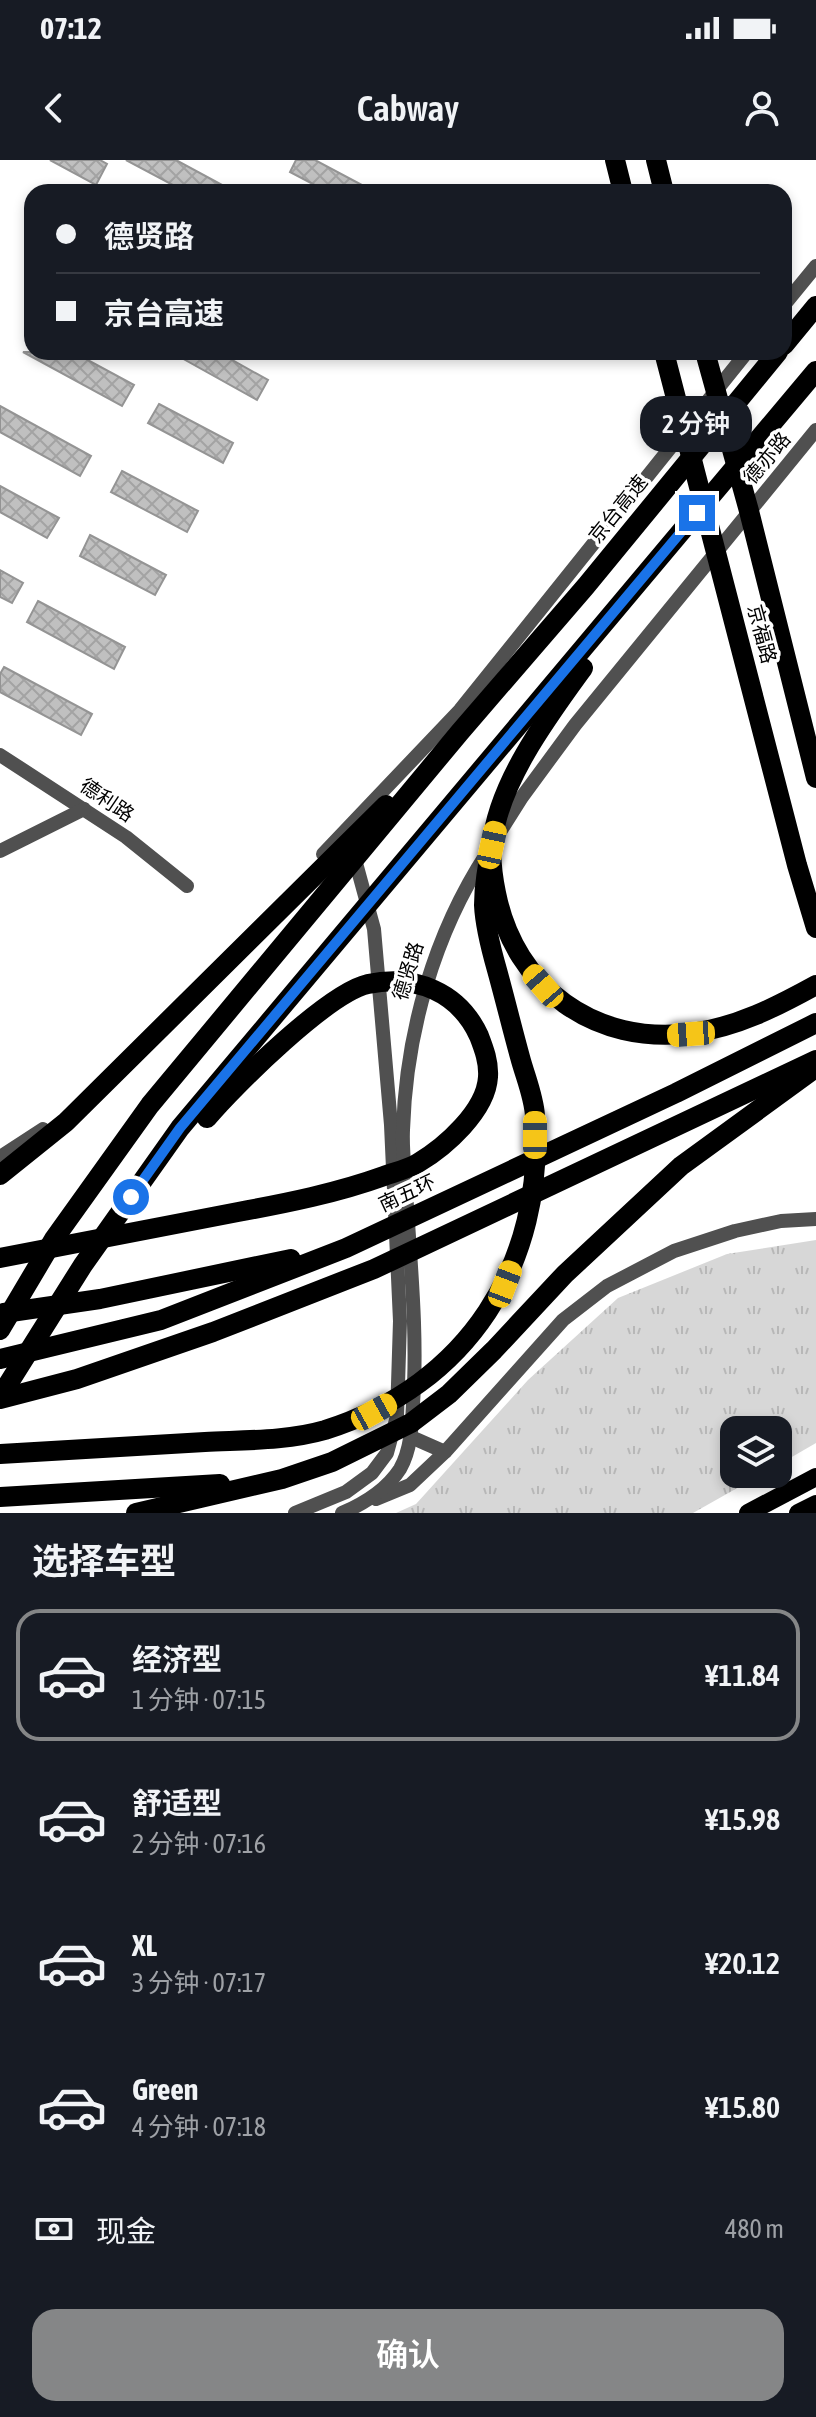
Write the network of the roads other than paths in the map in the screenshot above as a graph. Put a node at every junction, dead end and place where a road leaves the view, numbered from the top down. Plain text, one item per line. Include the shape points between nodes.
1 (615, 160) edge
2 (656, 160) edge
3 (621, 184) edge
4 (662, 184) edge
5 (816, 266) edge
6 (792, 295) edge
7 (816, 306) edge
8 (792, 335) edge
9 (666, 360) edge
10 (707, 360) edge
11 (741, 360) edge
12 (771, 360) edge
13 (816, 371) edge
14 (715, 392) junction
15 (684, 430) junction
16 (816, 430) edge
17 (749, 511) junction
18 (678, 536) junction
19 (716, 551) junction
20 (460, 732) junction
21 (0, 755) edge
22 (816, 778) edge
23 (84, 809) junction
24 (347, 829) junction
25 (492, 845) junction
26 (0, 851) edge
27 (187, 886) dead end
28 (816, 928) edge
29 (816, 985) edge
30 (816, 1023) edge
31 (816, 1060) edge
32 (816, 1068) edge
33 (0, 1157) edge
34 (0, 1175) edge
35 (816, 1219) edge
36 (346, 1248) junction
37 (0, 1258) edge
38 (83, 1265) junction
39 (0, 1314) edge
40 (0, 1330) edge
41 (0, 1359) edge
42 (0, 1398) edge
43 (411, 1437) junction
44 (445, 1452) junction
45 (0, 1454) edge
46 (816, 1477) edge
47 (274, 1481) junction
48 (0, 1497) edge
49 (816, 1504) edge
50 (357, 1506) junction
51 (136, 1513) edge
52 (295, 1513) edge
53 (342, 1513) edge
54 (748, 1513) edge
55 (798, 1513) edge

1 - 3 highway
2 - 4 highway
5 - 6 street
7 - 8 highway
9 - 15 highway, 京福路
10 - 14 highway, 京福路
11 - 14 street
12 - 20 highway, 京台高速
13 - 18 highway
14 - 15 street
14 - 17 highway, 京福路
15 - 19 highway, 京福路
15 - 24 street via 460,710
16 - 17 street, 德亦路
17 - 19 street, 德贤路
17 - 22 highway, 京福路
18 - 25 highway via 534,735 500,807
18 - 38 highway via 180,1128
19 - 28 highway, 京福路
19 - 43 street, 德贤路 via 522,797 473,874 432,967 416,1028 403,1131 415,1373
20 - 34 highway via 66,1122
20 - 40 highway via 150,1105 54,1239
21 - 23 street, 德利路
23 - 26 street
23 - 27 street, 德利路
24 - 33 street via 77,1102
24 - 52 street, 德贤路 via 374,929 391,1125 400,1321 397,1416 387,1453 372,1473 346,1492
25 - 29 highway via 499,908 522,961 543,986 610,1028 663,1035 726,1027
25 - 45 highway via 485,893 489,938 535,1113 535,1179 524,1235 505,1284 478,1326 410,1391 374,1412 323,1431 270,1439
30 - 36 highway, 南五环
31 - 42 highway via 374,1269 77,1379
32 - 47 highway via 681,1166 565,1274 449,1394 411,1423 332,1462
35 - 44 street via 735,1231 674,1251 607,1286 563,1320
36 - 39 highway via 100,1299
36 - 41 highway, 南五环 via 161,1320
37 - 38 highway via 287,1203 415,1165 447,1145 480,1101 488,1078 486,1052 465,1011 450,998 414,983 367,984 343,994 223,1099
38 - 42 highway
43 - 44 street
43 - 50 street, 德贤路 via 400,1469
44 - 50 street via 410,1485
46 - 54 main road
47 - 48 highway
47 - 51 highway
49 - 55 main road
50 - 53 street, 德贤路

